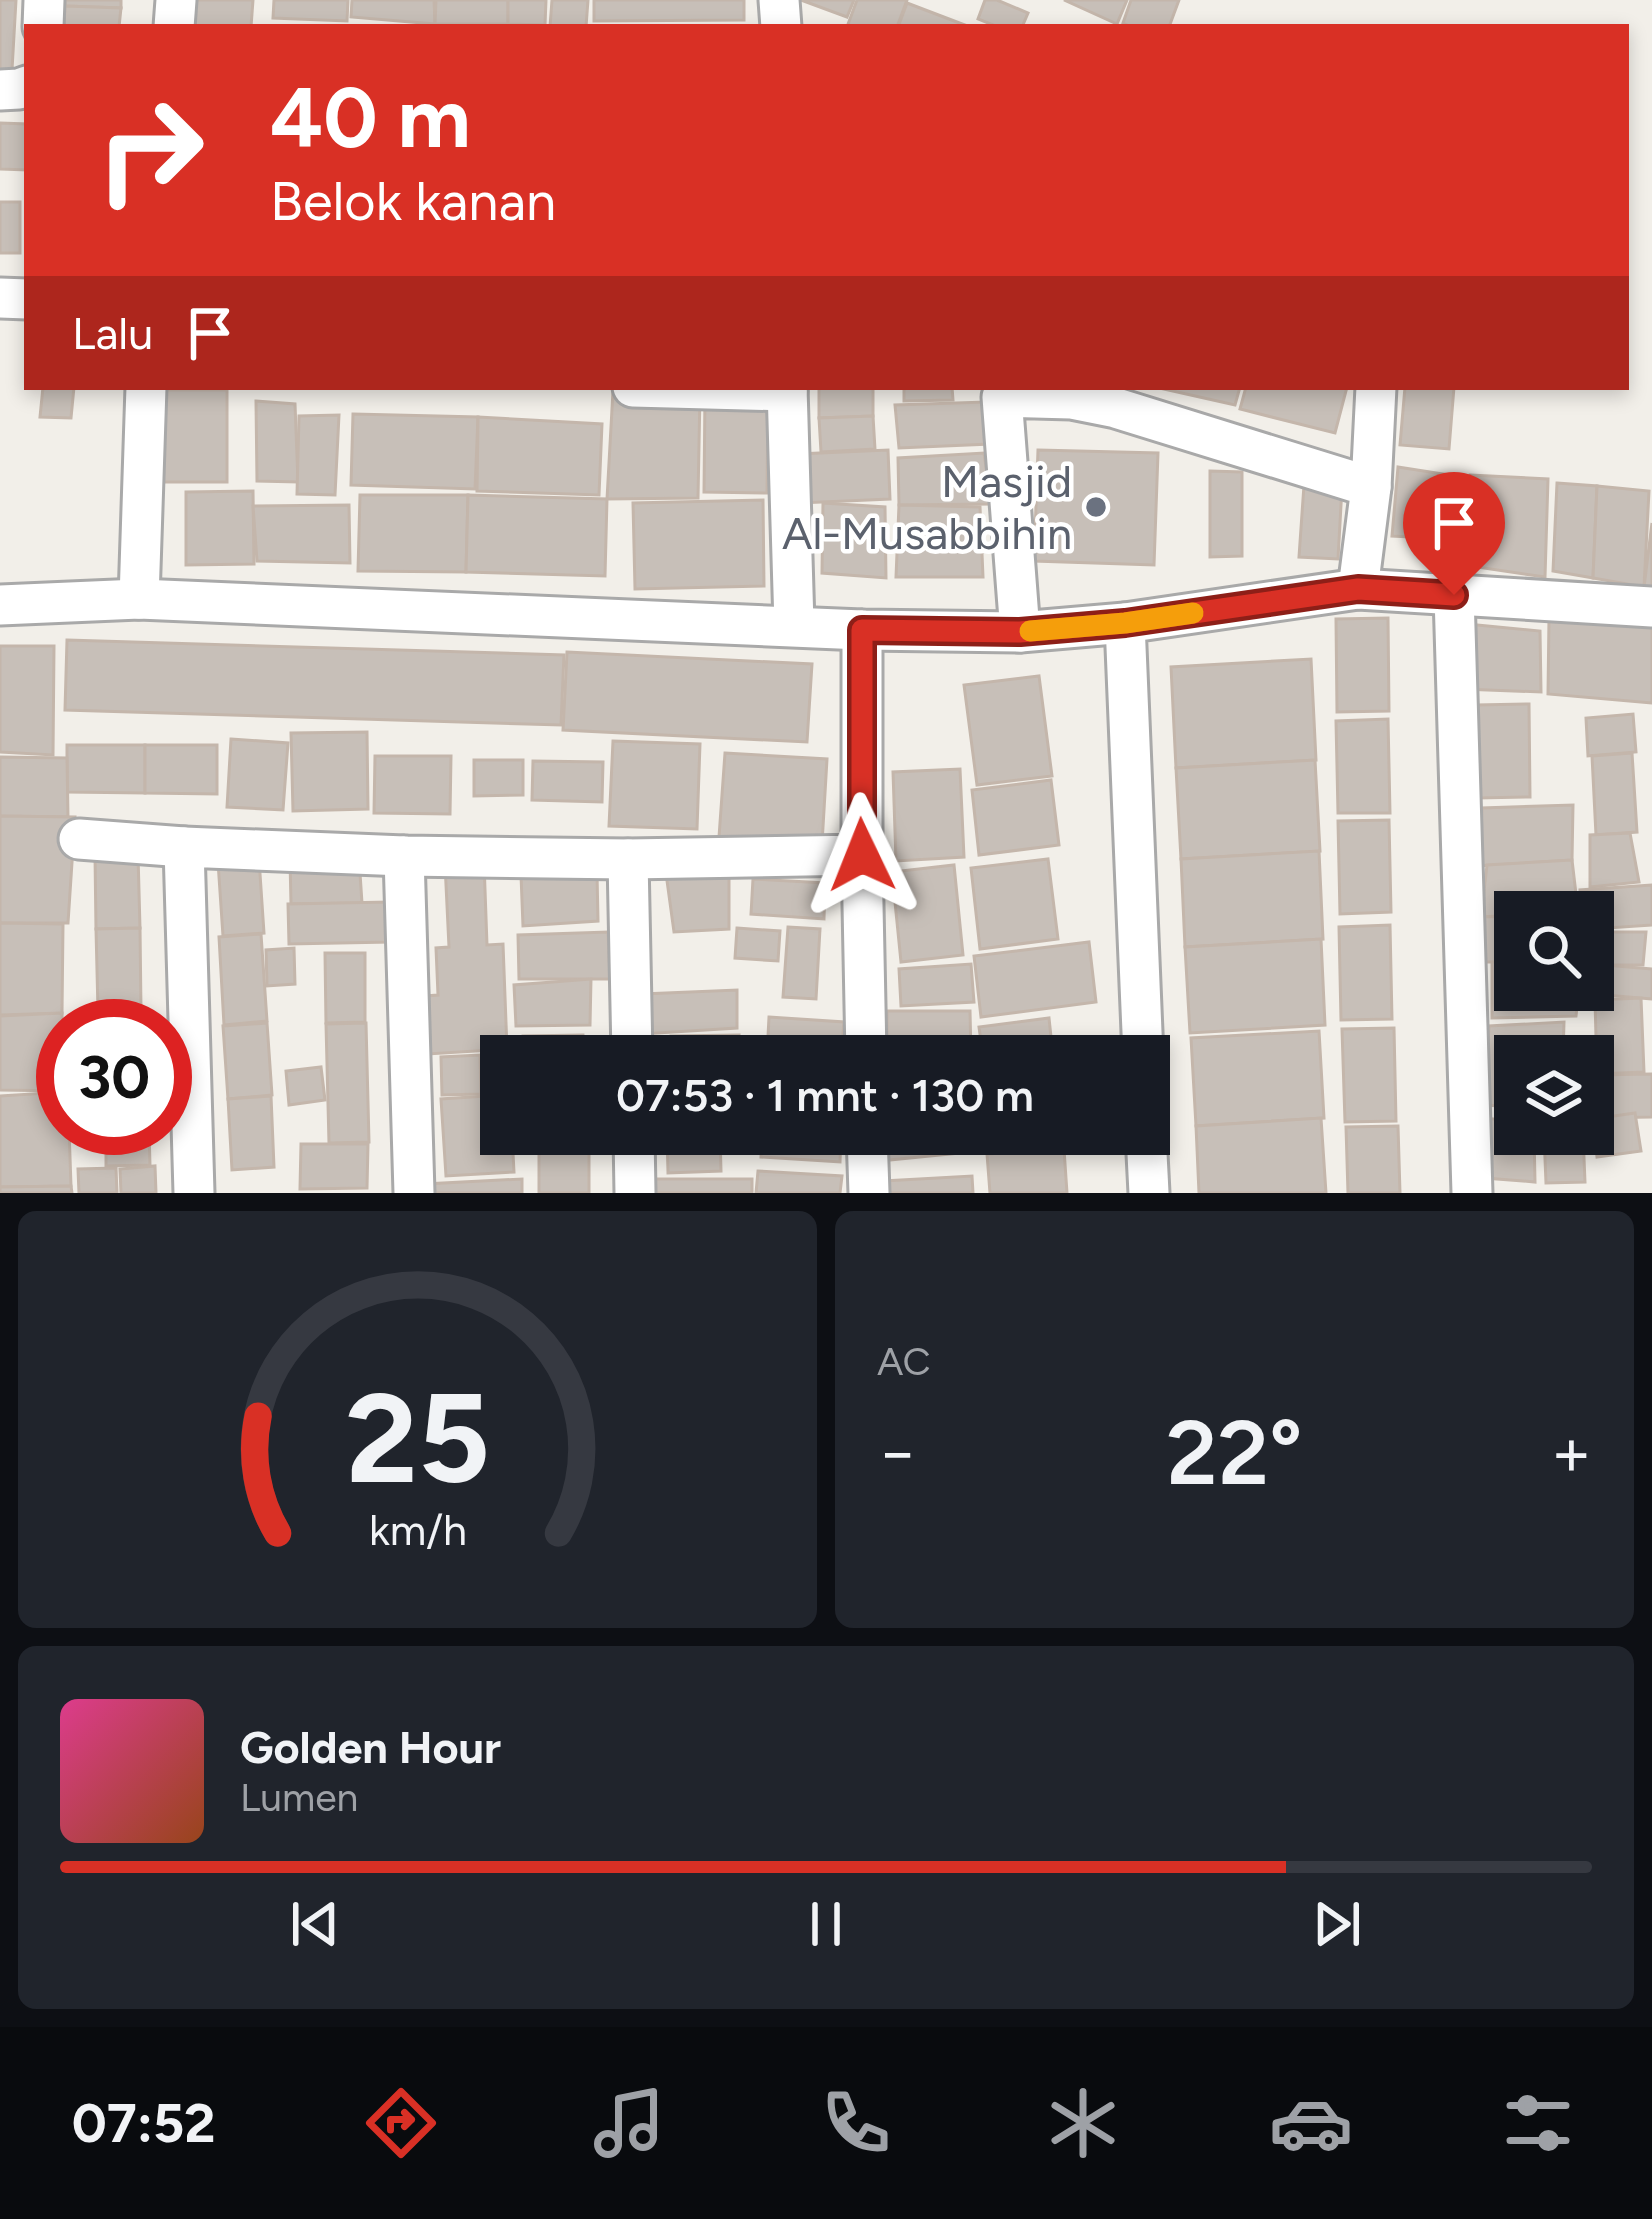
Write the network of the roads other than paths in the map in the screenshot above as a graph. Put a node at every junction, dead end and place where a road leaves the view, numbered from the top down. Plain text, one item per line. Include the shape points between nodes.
1 (146, 390) edge
2 (787, 390) edge
3 (1376, 390) edge
4 (1002, 392) edge
5 (1371, 487) junction
6 (1358, 589) junction
7 (1454, 595) junction
8 (139, 599) junction
9 (0, 605) edge
10 (1652, 607) edge
11 (1125, 623) junction
12 (794, 625) junction
13 (862, 630) junction
14 (1020, 632) junction
15 (80, 839) dead end
16 (184, 847) junction
17 (862, 855) junction
18 (404, 856) junction
19 (628, 859) junction
20 (632, 1035) edge
21 (866, 1035) edge
22 (1142, 1035) edge
23 (634, 1155) edge
24 (867, 1155) edge
25 (1147, 1155) edge
26 (194, 1193) edge
27 (414, 1193) edge
28 (635, 1193) edge
29 (868, 1193) edge
30 (1149, 1193) edge
31 (1472, 1193) edge

1 - 8 street
2 - 12 street
3 - 5 street
4 - 5 street via 1116,408
4 - 14 street
5 - 6 street
6 - 7 street
6 - 11 street
7 - 10 street
7 - 31 street
8 - 9 street
8 - 12 street
11 - 14 street
11 - 22 street
12 - 13 street
13 - 14 street
13 - 17 street
15 - 16 street
16 - 18 street
16 - 26 street
17 - 19 street
17 - 21 street
18 - 19 street
18 - 27 street
19 - 20 street
23 - 28 street
24 - 29 street
25 - 30 street

